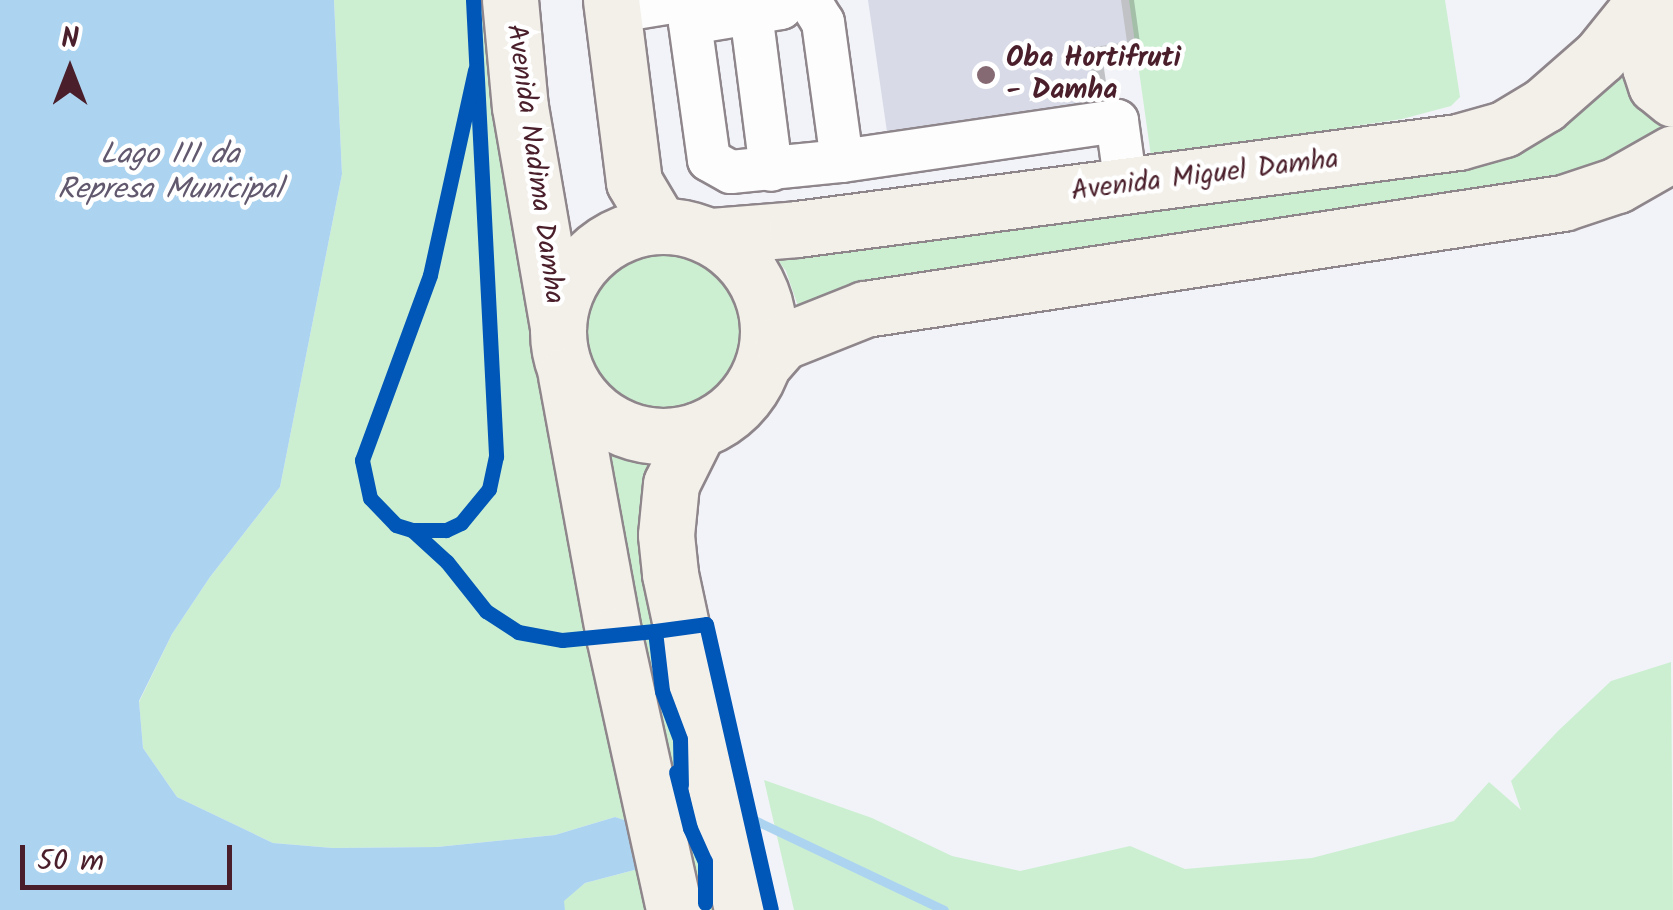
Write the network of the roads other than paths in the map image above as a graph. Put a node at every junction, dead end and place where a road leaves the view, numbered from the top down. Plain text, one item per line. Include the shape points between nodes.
1 (510, 0) edge
2 (1645, 0) edge
3 (1655, 0) edge
4 (612, 6) edge
5 (816, 11) edge
6 (762, 15) edge
7 (688, 20) edge
8 (1673, 99) edge
9 (1673, 153) edge
10 (842, 161) junction
11 (771, 170) junction
12 (1126, 186) junction
13 (659, 224) junction
14 (712, 236) junction
15 (562, 351) junction
16 (764, 363) junction
17 (698, 430) junction
18 (674, 910) edge
19 (742, 910) edge

1 - 15 main road, Avenida Nadima Damha via 520,108
2 - 12 main road, Avenida Miguel Damha via 1600,56 1544,105 1504,129 1458,142
3 - 8 main road via 1650,67 1656,85
4 - 7 lane
4 - 13 main road via 634,182
5 - 6 lane
5 - 10 lane
6 - 7 lane
6 - 11 lane
7 - 11 lane via 709,160 731,172
9 - 16 main road via 1617,186 1563,203 866,309 782,342
10 - 11 lane
10 - 12 lane via 1116,121
12 - 14 main road, Avenida Miguel Damha
13 - 14 main road
13 - 15 main road via 623,233 572,281
14 - 16 main road via 754,278 766,306
15 - 17 main road via 596,413 617,426 665,434
15 - 18 main road, Avenida Nadima Damha via 614,636
16 - 17 main road via 739,404
17 - 19 main road via 671,484 666,535

